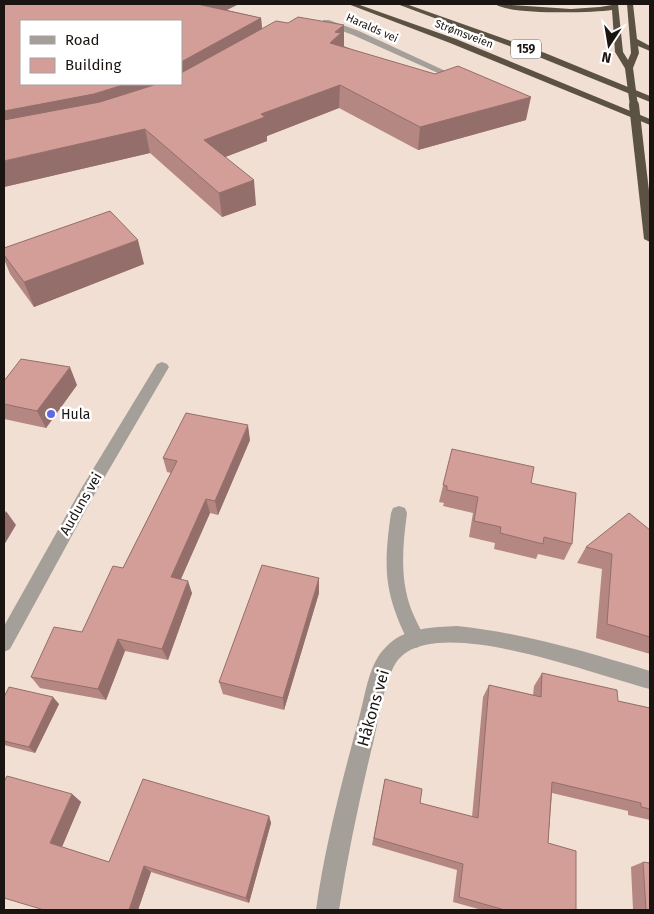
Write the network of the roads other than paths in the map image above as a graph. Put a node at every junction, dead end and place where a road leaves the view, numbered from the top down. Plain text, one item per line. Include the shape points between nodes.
1 (351, 4) edge
2 (400, 4) edge
3 (498, 4) edge
4 (630, 4) edge
5 (615, 6) edge
6 (316, 21) edge
7 (634, 41) junction
8 (650, 49) edge
9 (629, 66) junction
10 (472, 85) edge
11 (650, 98) edge
12 (650, 122) edge
13 (650, 239) edge
14 (162, 366) dead end
15 (399, 513) dead end
16 (416, 639) junction
17 (4, 642) edge
18 (650, 680) edge
19 (327, 910) edge

1 - 12 highway, Strømsveien / 159 via 454,41
2 - 11 highway, Strømsveien / 159
3 - 5 highway via 553,11 585,11
4 - 7 highway
5 - 9 highway via 619,52
6 - 10 street, Haralds vei via 343,27
7 - 8 highway
7 - 9 highway via 635,53
9 - 13 highway, bridge
14 - 17 street, Auduns vei
15 - 16 street via 396,586
16 - 18 street, Håkons vei via 441,635 481,636
16 - 19 street, Håkons vei via 402,645 390,656 382,672 356,766

